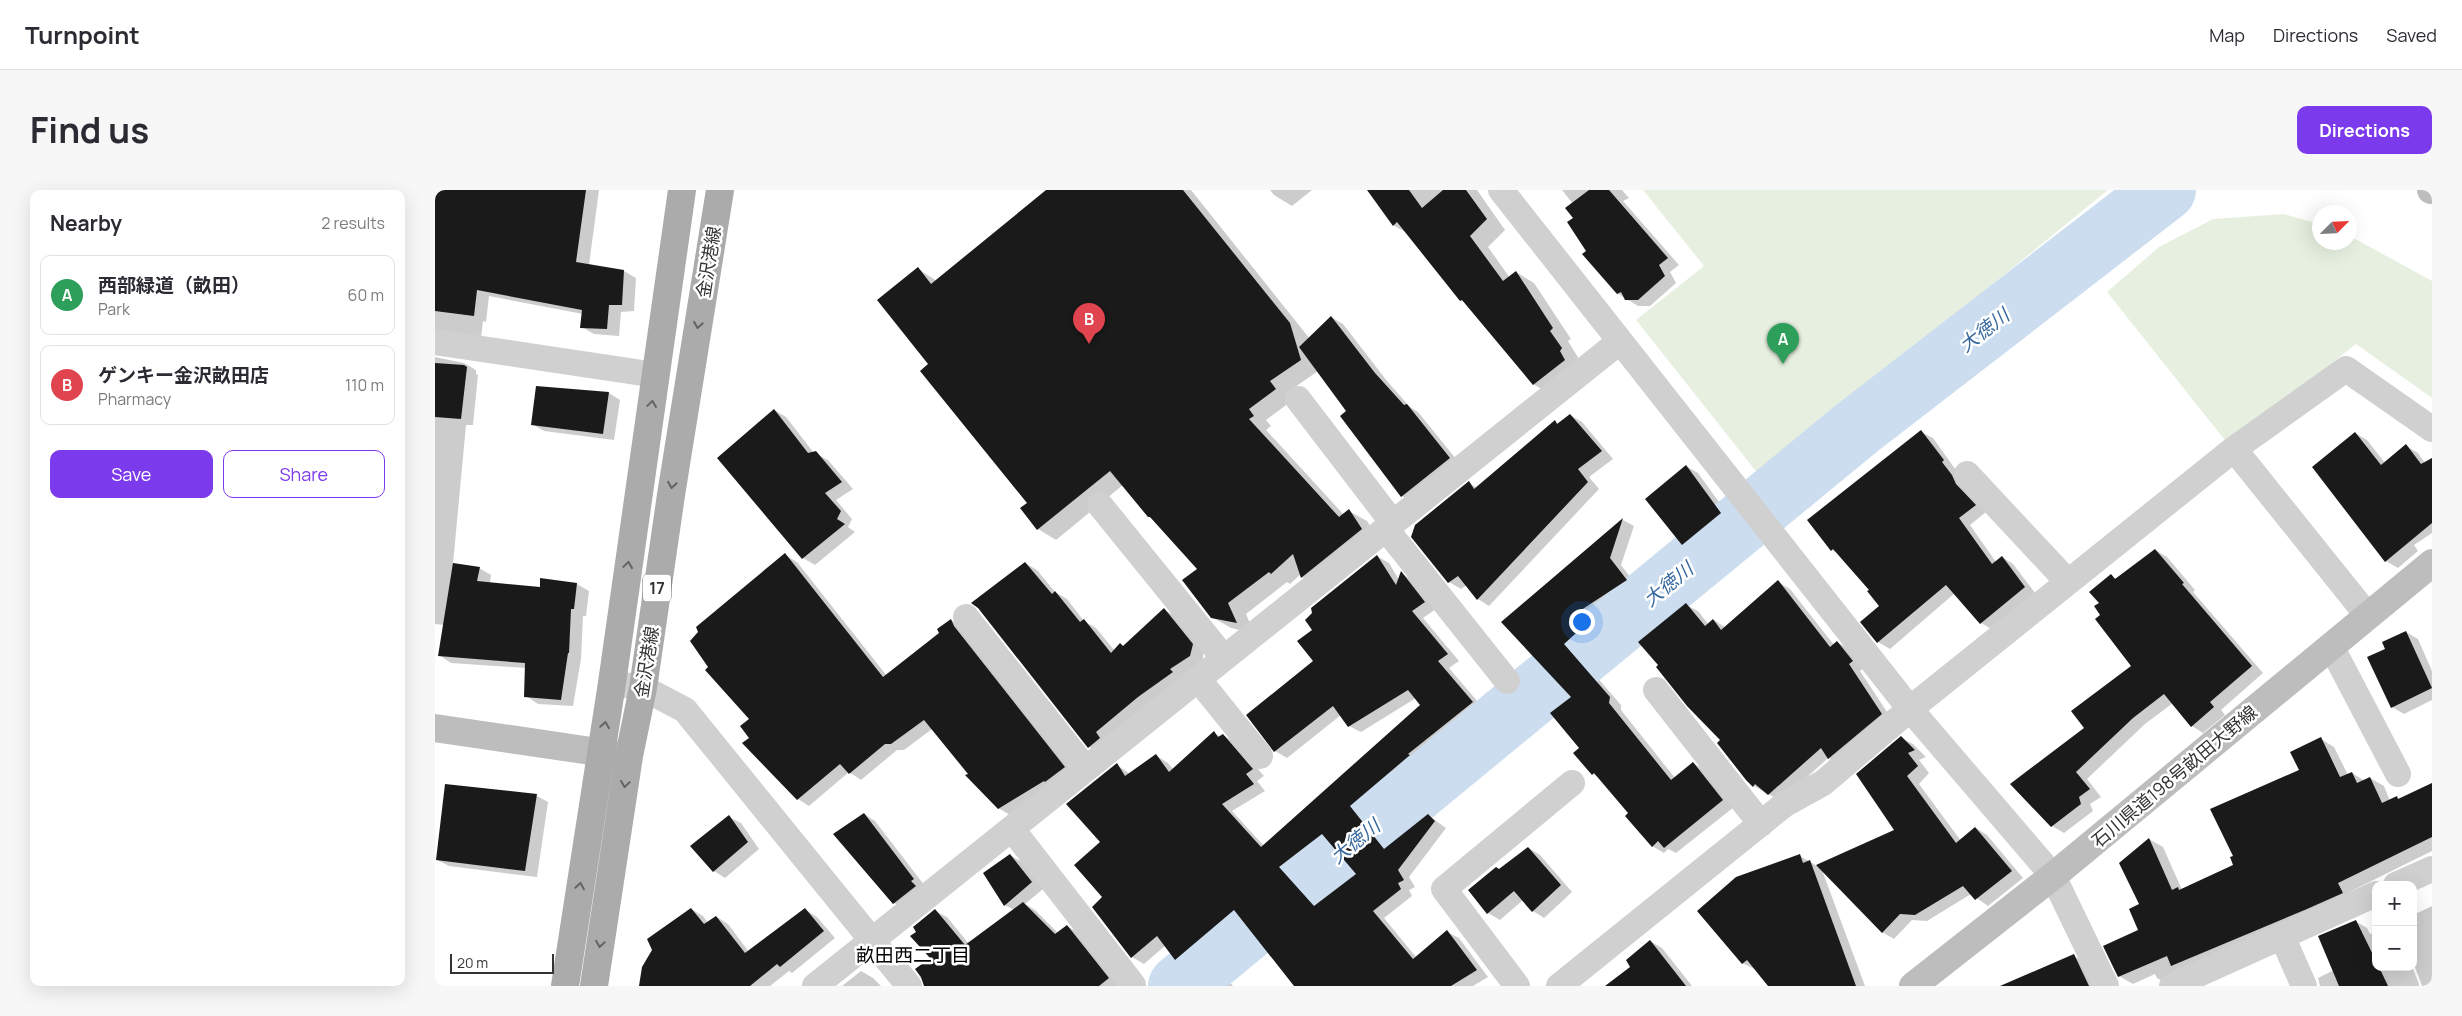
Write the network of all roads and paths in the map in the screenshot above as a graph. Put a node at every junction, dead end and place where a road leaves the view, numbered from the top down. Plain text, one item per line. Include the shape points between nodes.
1 (682, 190) edge
2 (720, 190) edge
3 (1501, 190) edge
4 (435, 342) edge
5 (1619, 342) junction
6 (656, 376) junction
7 (1298, 399) dead end
8 (2432, 429) edge
9 (2234, 449) junction
10 (1967, 474) dead end
11 (1100, 505) dead end
12 (1390, 526) junction
13 (2432, 563) edge
14 (2068, 582) junction
15 (2368, 616) junction
16 (966, 618) dead end
17 (2331, 646) junction
18 (1224, 658) junction
19 (1198, 679) junction
20 (1507, 681) dead end
21 (611, 683) junction
22 (643, 688) junction
23 (1656, 690) dead end
24 (1910, 709) junction
25 (435, 728) edge
26 (600, 753) junction
27 (629, 756) junction
28 (1260, 756) dead end
29 (1086, 769) junction
30 (2398, 774) dead end
31 (1572, 783) dead end
32 (1761, 824) junction
33 (1012, 828) junction
34 (2432, 869) edge
35 (2053, 876) junction
36 (2405, 881) edge
37 (2372, 903) edge
38 (2282, 936) junction
39 (873, 940) junction
40 (2400, 971) edge
41 (1133, 984) dead end
42 (565, 986) edge
43 (594, 986) edge
44 (815, 986) edge
45 (909, 986) edge
46 (1517, 986) edge
47 (1559, 986) edge
48 (1913, 986) edge
49 (2106, 986) edge
50 (2172, 986) edge
51 (2304, 986) edge
52 (2406, 986) edge

1 - 6 main road, 金沢港線 / 17
2 -> 22 main road, 金沢港線 / 17
3 - 5 street
4 - 6 street
5 - 12 street
5 - 24 street
21 -> 6 main road, 金沢港線 / 17
7 - 12 street
8 - 9 street via 2346,369
9 - 14 street
9 - 15 street
10 - 14 street
11 - 18 street
12 - 18 street
12 - 20 street
13 - 15 main road, 石川県道198号畝田大野線
14 - 24 street
15 - 17 main road, 石川県道198号畝田大野線
16 - 29 street
17 - 30 street
17 - 35 main road, 石川県道198号畝田大野線
18 - 19 street
19 - 28 street
19 - 29 street
21 - 22 street
26 -> 21 main road, 金沢港線 / 17
22 - 27 main road, 金沢港線 / 17
22 - 39 street via 685,710
23 - 32 street
24 - 32 street via 1823,783 1785,804
24 - 35 street
25 - 26 main road
26 - 27 main road
42 -> 26 main road, 金沢港線 / 17
27 -> 43 main road, 金沢港線 / 17
29 - 33 street
31 - 46 street via 1444,889
32 - 47 street
33 - 39 street
33 - 41 street
34 - 36 street
35 - 48 main road, 石川県道198号畝田大野線
35 - 49 street
37 - 38 street
38 - 50 street
38 - 51 street
39 - 44 street
39 - 45 street
40 - 52 street

